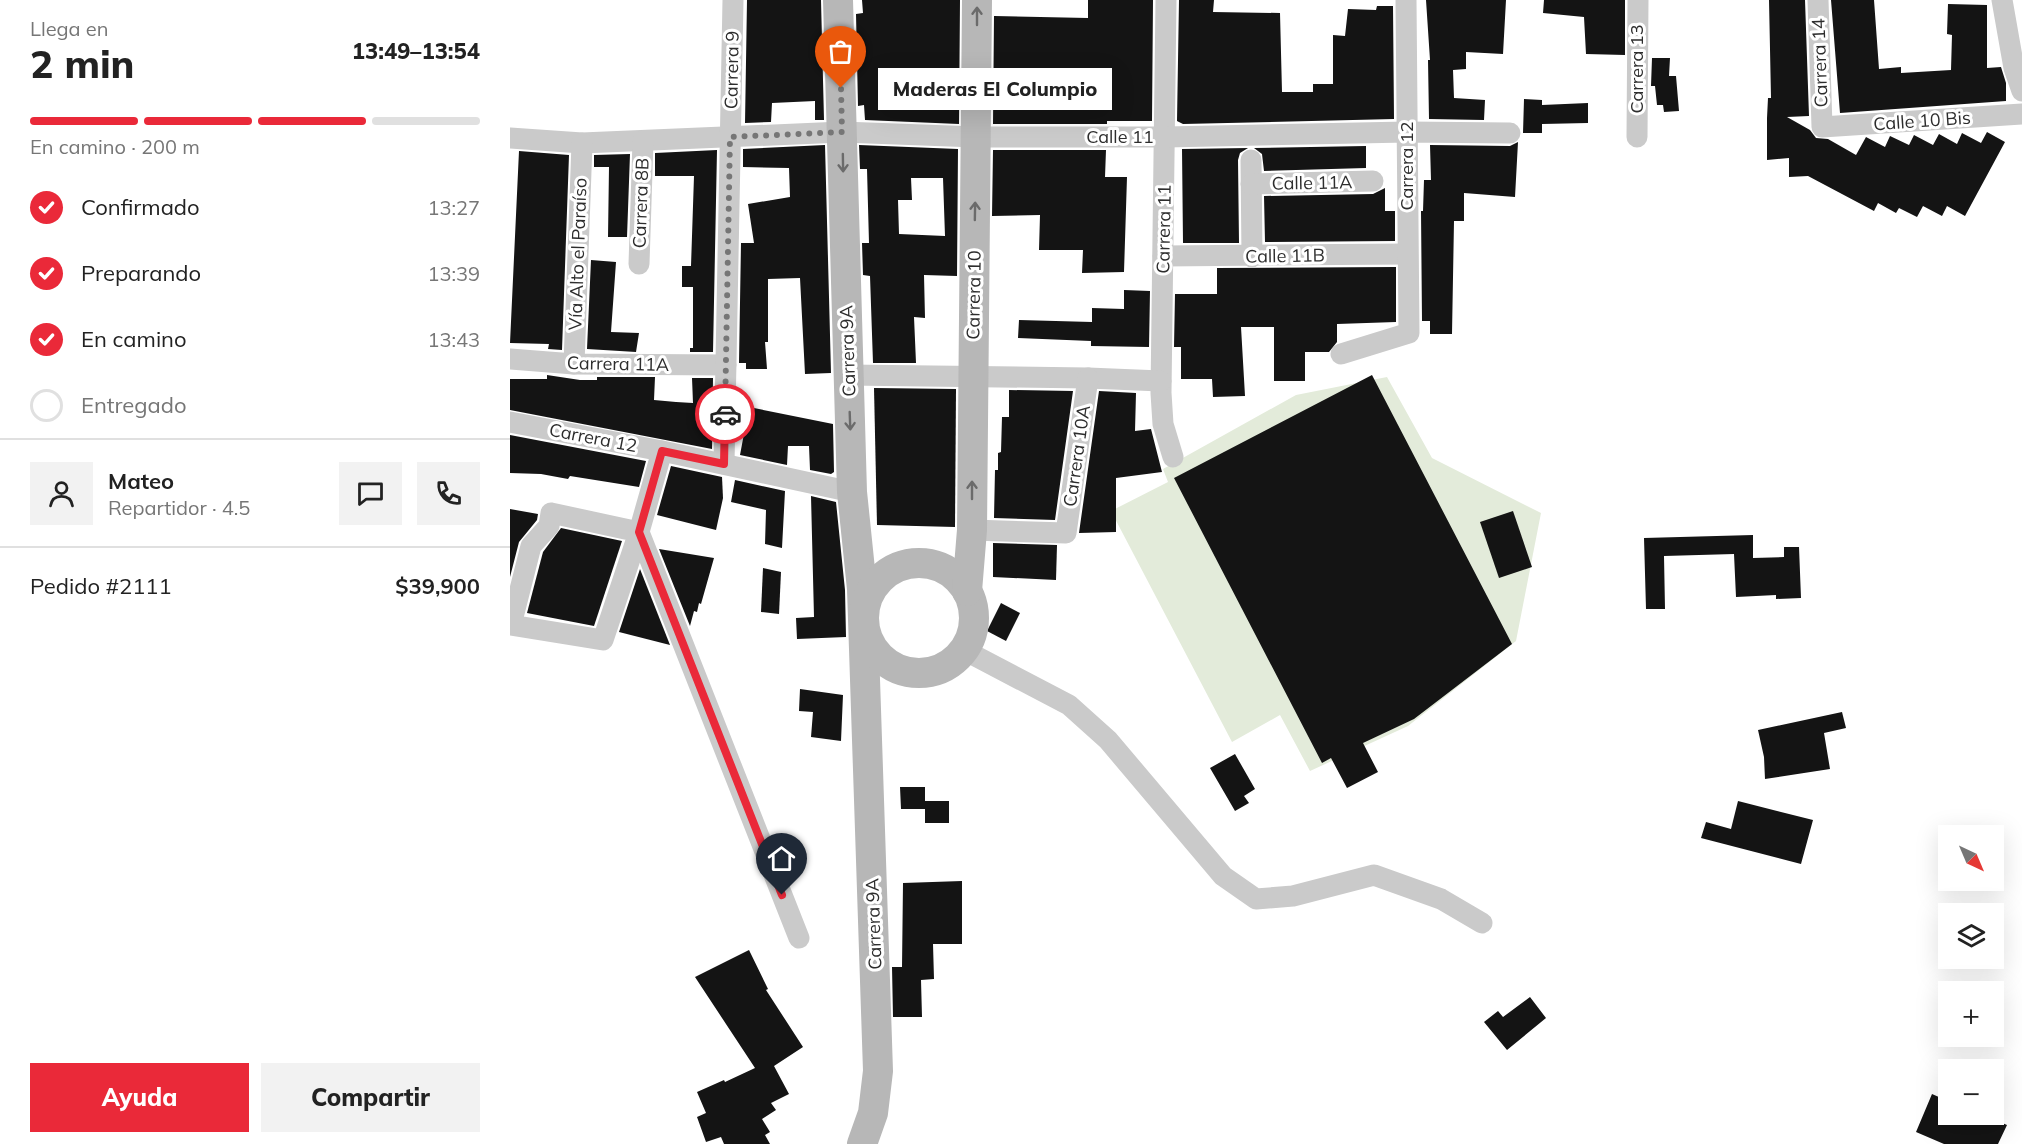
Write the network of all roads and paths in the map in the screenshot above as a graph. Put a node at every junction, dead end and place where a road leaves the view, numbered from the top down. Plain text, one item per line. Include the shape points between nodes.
1 (733, 0) edge
2 (838, 0) edge
3 (977, 0) edge
4 (1166, 0) edge
5 (1406, 0) edge
6 (1638, 0) edge
7 (1818, 0) edge
8 (2002, 0) edge
9 (2022, 91) edge
10 (2022, 114) edge
11 (1822, 127) joint
12 (842, 132) junction
13 (1407, 132) junction
14 (1510, 133) dead end
15 (730, 137) junction
16 (976, 137) junction
17 (1166, 137) junction
18 (1637, 137) dead end
19 (510, 138) edge
20 (643, 141) junction
21 (582, 143) junction
22 (1251, 160) dead end
23 (1372, 181) dead end
24 (1251, 184) junction
25 (1407, 254) junction
26 (1163, 256) junction
27 (1252, 257) junction
28 (639, 264) dead end
29 (1341, 354) dead end
30 (510, 359) edge
31 (574, 364) junction
32 (726, 365) junction
33 (848, 375) junction
34 (973, 376) junction
35 (1089, 378) junction
36 (1161, 381) junction
37 (510, 422) edge
38 (662, 451) junction
39 (1173, 457) dead end
40 (724, 464) junction
41 (852, 492) junction
42 (972, 530) junction
43 (639, 532) junction
44 (967, 591) junction
45 (863, 616) junction
46 (511, 625) edge
47 (964, 650) junction
48 (897, 670) junction
49 (866, 702) junction
50 (1482, 923) dead end
51 (799, 938) dead end
52 (862, 1144) edge

1 - 15 street, Carrera 9
2 - 12 main road, Carrera 9A
16 -> 3 main road, Carrera 10
4 - 17 street, Carrera 11
5 - 13 street, Carrera 12
6 - 18 street, Carrera 13
7 - 11 street, Carrera 14
8 - 9 street
10 - 11 street, Calle 10 Bis
12 - 15 street, Calle 11
12 - 16 street, Calle 11
12 -> 33 main road, Carrera 9A
13 - 14 street, Calle 11
13 - 17 street, Calle 11
13 - 25 street, Carrera 12
15 - 20 street, Calle 11
15 - 32 street, Carrera 9
16 - 17 street, Calle 11
34 -> 16 main road, Carrera 10
17 - 26 street, Carrera 11
19 - 21 street, Calle 11
20 - 21 street, Calle 11
20 - 28 street, Carrera 8B
21 - 31 street, Vía Alto el Paraíso
22 - 24 street
23 - 24 street, Calle 11A
24 - 27 street
25 - 27 street, Calle 11B
25 - 29 street, Carrera 12 via 1409,333
26 - 27 street, Calle 11B
26 - 36 street, Carrera 11
30 - 31 street, Carrera 11A
31 - 32 street, Carrera 11A
32 - 40 street, Carrera 9
33 - 34 street
33 -> 41 main road, Carrera 9A
34 - 35 street
42 -> 34 main road, Carrera 10
35 - 36 street
35 - 42 street, Carrera 10A via 1066,534
36 - 39 street, Carrera 11 via 1163,424
37 - 38 street, Carrera 12
38 - 40 street, Carrera 12
38 - 43 street
40 - 41 street, Carrera 12
41 - 45 main road, Carrera 9A
42 - 44 main road, Carrera 10
43 - 46 street via 603,640
43 - 46 street via 551,513 549,526 531,546
43 - 51 street
44 - 45 main road via 941,567 906,564 875,583
44 - 47 main road via 974,621
45 - 48 main road via 864,633 872,648 882,661
45 - 49 main road, Carrera 9A
47 - 48 main road via 951,664 934,672 915,674
47 - 50 street via 1069,705 1108,740 1223,876 1256,899 1293,896 1374,875 1442,899
48 - 49 main road
49 - 52 main road, Carrera 9A via 878,1071 873,1113

